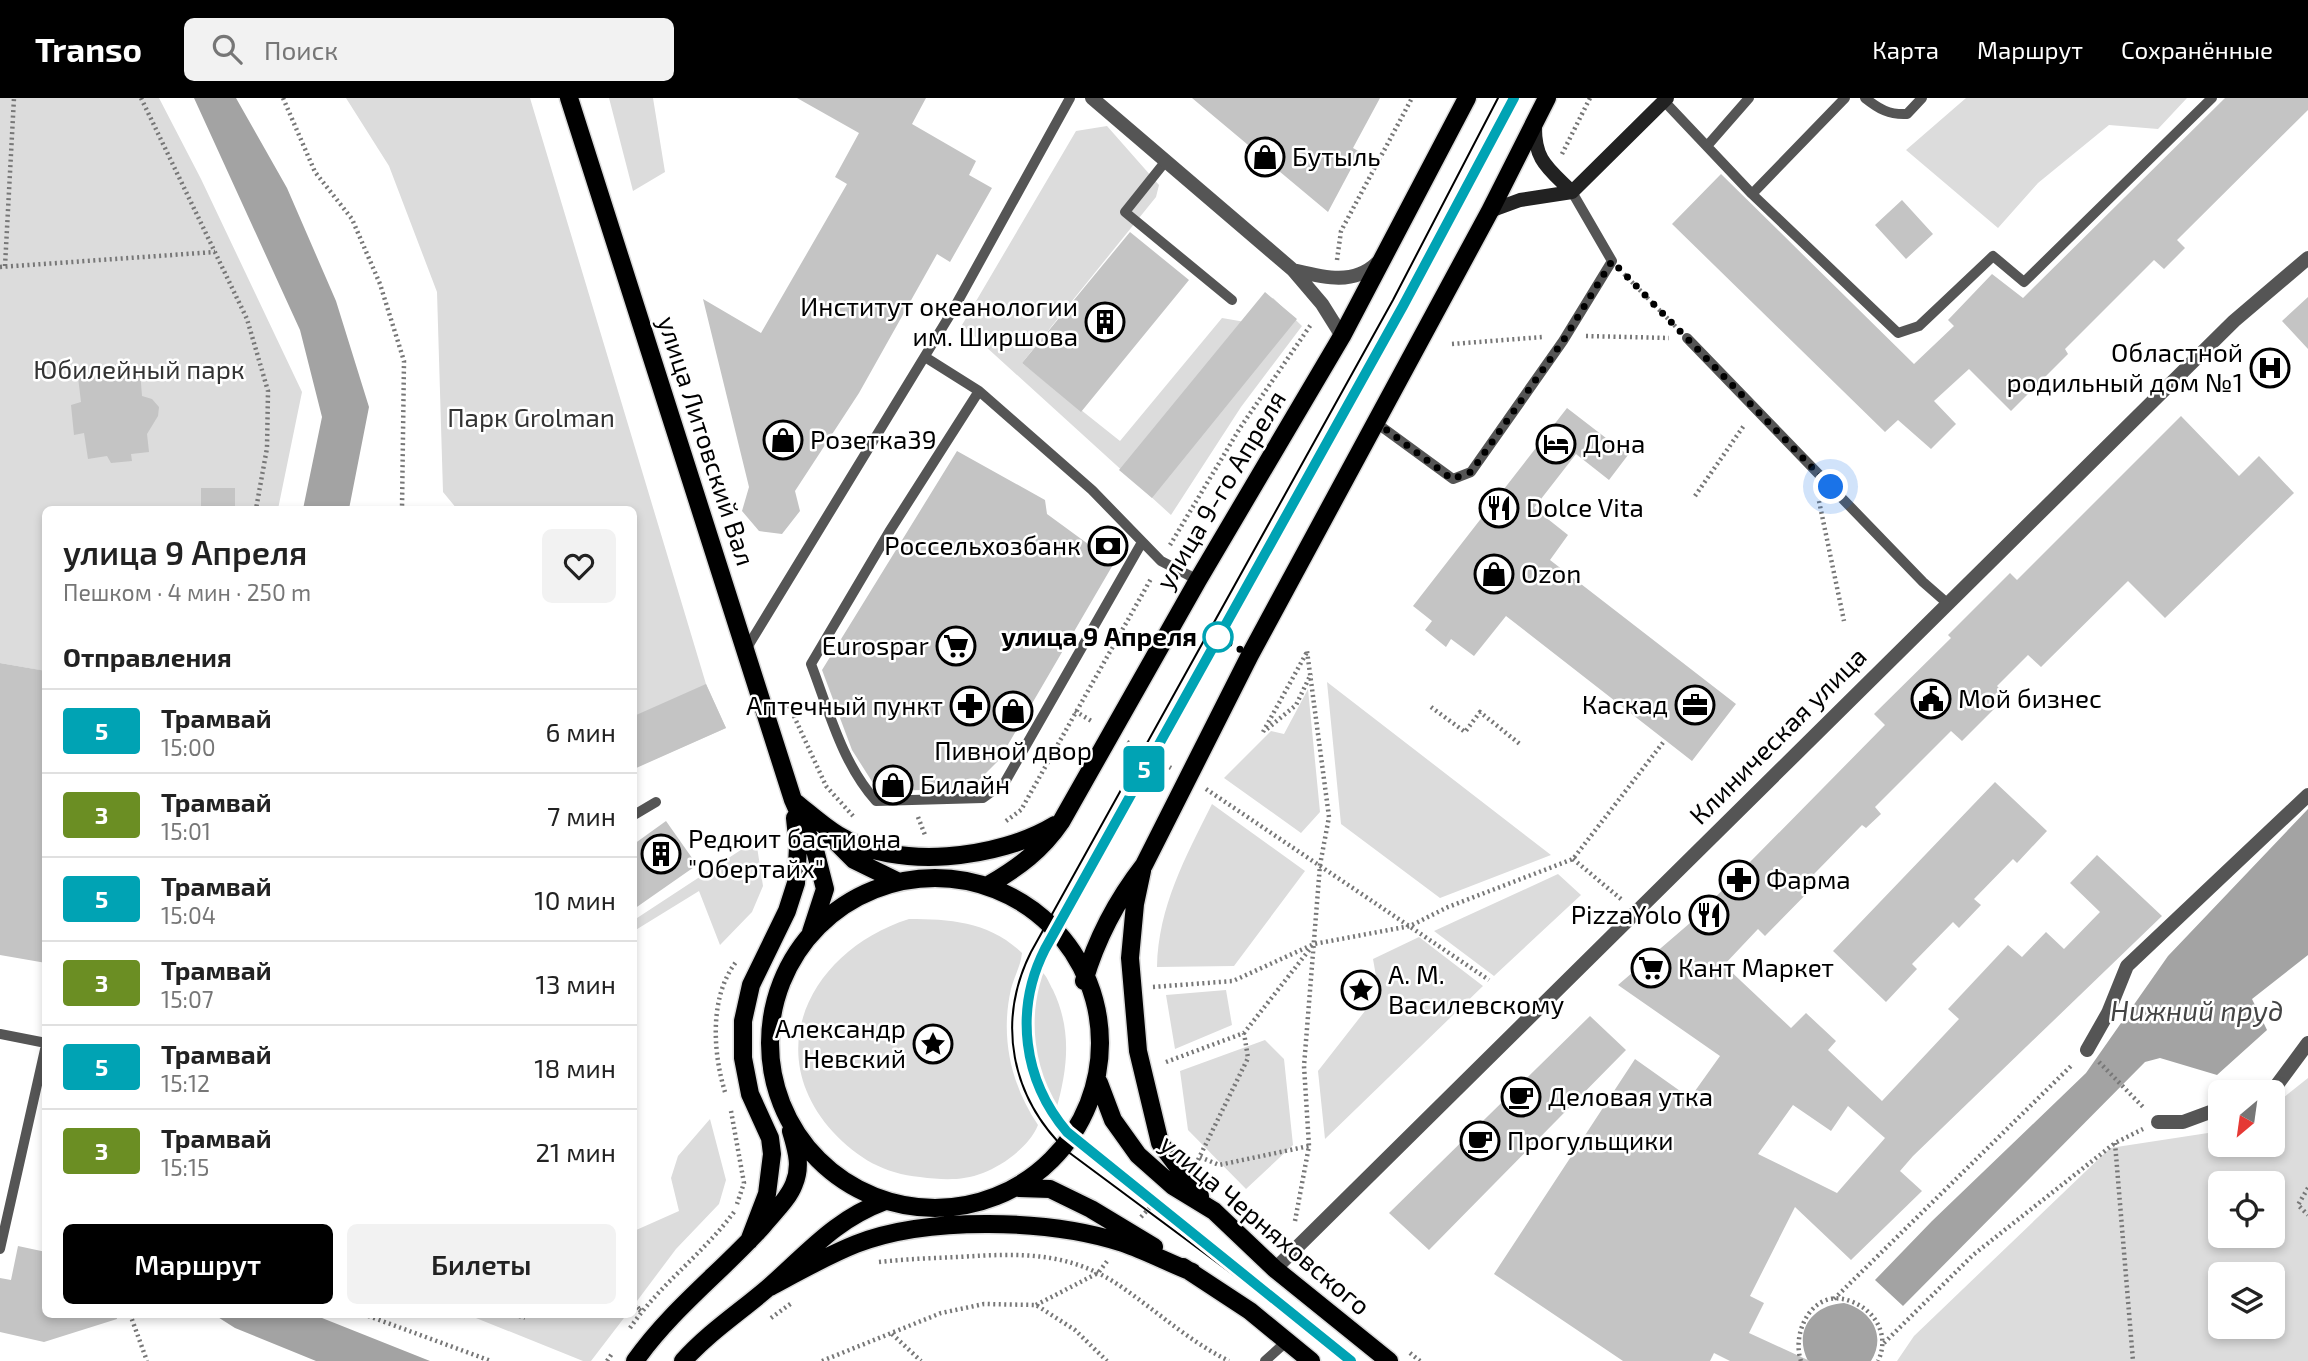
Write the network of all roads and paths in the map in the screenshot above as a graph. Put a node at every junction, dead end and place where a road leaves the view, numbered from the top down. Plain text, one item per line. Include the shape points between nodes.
1 (14, 98) edge
2 (141, 98) edge
3 (283, 98) edge
4 (569, 98) edge
5 (1070, 98) edge
6 (1092, 98) edge
7 (1412, 98) edge
8 (1467, 98) edge
9 (1547, 98) edge
10 (1590, 98) edge
11 (1749, 98) edge
12 (1845, 98) edge
13 (1865, 98) edge
14 (1922, 98) edge
15 (2212, 98) edge
16 (1666, 99) edge
17 (1535, 124) junction
18 (1707, 146) junction
19 (1165, 162) junction
20 (1550, 172) junction
21 (1572, 192) junction
22 (1752, 194) junction
23 (1490, 211) junction
24 (215, 251) junction
25 (1387, 254) junction
26 (2308, 258) edge
27 (1612, 261) junction
28 (2, 267) edge
29 (1293, 270) junction
30 (1335, 278) junction
31 (1232, 300) dead end
32 (1322, 304) junction
33 (1342, 336) junction
34 (1687, 338) joint
35 (925, 356) junction
36 (979, 391) junction
37 (1755, 409) junction
38 (1376, 422) junction
39 (1812, 468) junction
40 (1695, 496) dead end
41 (257, 506) edge
42 (402, 506) edge
43 (1141, 544) junction
44 (1161, 561) junction
45 (1152, 577) dead end
46 (1198, 580) junction
47 (1947, 603) junction
48 (1844, 621) dead end
49 (745, 651) junction
50 (1312, 672) junction
51 (1431, 707) dead end
52 (1111, 733) junction
53 (1665, 740) dead end
54 (1521, 745) dead end
55 (1187, 778) junction
56 (2308, 794) edge
57 (793, 800) junction
58 (656, 802) dead end
59 (637, 813) edge
60 (1061, 822) junction
61 (1573, 859) junction
62 (1144, 865) junction
63 (1320, 866) junction
64 (897, 881) junction
65 (990, 884) junction
66 (1635, 911) junction
67 (1410, 926) junction
68 (811, 932) junction
69 (1314, 944) junction
70 (1489, 980) dead end
71 (1084, 981) junction
72 (1149, 987) dead end
73 (1244, 1033) junction
74 (0, 1034) edge
75 (2308, 1042) edge
76 (42, 1043) edge
77 (2087, 1050) junction
78 (42, 1062) edge
79 (1166, 1062) dead end
80 (2281, 1080) edge
81 (1099, 1083) junction
82 (2208, 1113) edge
83 (789, 1121) junction
84 (2158, 1122) junction
85 (2115, 1143) junction
86 (1309, 1146) junction
87 (1200, 1157) junction
88 (1195, 1163) dead end
89 (744, 1183) dead end
90 (1019, 1188) junction
91 (2308, 1188) edge
92 (885, 1201) junction
93 (2308, 1204) edge
94 (2298, 1205) junction
95 (1214, 1211) junction
96 (2308, 1215) edge
97 (749, 1241) junction
98 (0, 1249) edge
99 (1288, 1255) junction
100 (872, 1263) dead end
101 (1275, 1269) junction
102 (1192, 1272) junction
103 (1098, 1273) junction
104 (770, 1287) junction
105 (805, 1295) dead end
106 (1834, 1299) junction
107 (1036, 1305) junction
108 (637, 1308) edge
109 (641, 1311) junction
110 (637, 1317) edge
111 (131, 1318) edge
112 (374, 1318) edge
113 (636, 1318) edge
114 (771, 1318) dead end
115 (628, 1331) dead end
116 (892, 1334) junction
117 (621, 1341) dead end
118 (1287, 1341) junction
119 (1884, 1343) junction
120 (147, 1361) edge
121 (491, 1361) edge
122 (607, 1361) edge
123 (635, 1361) edge
124 (683, 1361) edge
125 (822, 1361) edge
126 (921, 1361) edge
127 (1107, 1361) edge
128 (1229, 1361) edge
129 (1265, 1361) edge
130 (1311, 1361) edge
131 (1389, 1361) edge
132 (1801, 1361) edge
133 (1878, 1361) edge
134 (2133, 1361) edge

1 - 28 path
2 - 24 path
3 - 42 path via 316,172 352,219 380,284 404,361
4 - 49 main road, улица Литовский Вал
5 - 35 lane
6 - 19 street
7 - 30 path via 1341,231
8 - 25 main road, улица 9-го Апреля
9 - 17 main road
10 - 20 path
11 - 18 lane
12 - 22 lane
13 - 14 lane via 1894,115 1907,114
15 - 22 lane via 2024,282 1993,256 1919,326 1898,332
16 - 18 lane
16 - 21 street
17 - 20 street via 1535,144
17 - 23 main road
18 - 22 lane
19 - 29 street
19 - 31 lane via 1125,212
20 - 21 street
21 - 23 street via 1520,200
21 - 27 lane
23 - 38 main road
24 - 28 path
24 - 41 path via 247,319 268,391 267,448
25 - 30 street via 1365,274
25 - 33 main road, улица 9-го Апреля
26 - 47 street, Клиническая улица via 2234,321
27 - 34 path
27 - 38 lane via 1563,341 1471,472 1452,479
29 - 30 street
29 - 32 street
32 - 33 street
32 - 44 path
33 - 46 main road, улица 9-го Апреля
34 - 37 lane
35 - 36 lane
35 - 49 lane
36 - 43 lane via 1092,490
36 - 43 lane via 811,664 849,761 876,801 983,798 1004,782
37 - 39 lane
37 - 40 path
38 - 55 main road
39 - 47 lane
39 - 48 path
43 - 44 lane
44 - 46 lane
45 - 52 path via 1075,711
46 - 52 main road, улица 9-го Апреля
47 - 66 street, Клиническая улица
49 - 57 main road, улица Литовский Вал
50 - 50 path via 1307,651 1264,732 1296,705
50 - 63 path via 1329,817
51 - 54 path via 1465,732 1480,712
52 - 55 path
52 - 60 main road, улица 9-го Апреля
53 - 61 path
55 - 62 main road
55 - 63 path
56 - 77 street via 2127,965
57 - 60 main road via 839,836 888,853 984,853 1035,837
57 - 64 main road, улица Литовский Вал via 854,860
57 - 68 main road, улица Литовский Вал via 815,850 825,889
57 - 97 main road via 796,883 751,985 743,1021 743,1058 750,1094 770,1138 772,1154 766,1194
58 - 59 lane
60 - 65 main road, улица 9-го Апреля via 1046,844
61 - 66 path
61 - 67 path
62 - 71 main road via 1096,941
62 - 95 main road via 1130,958 1133,1019 1144,1084 1160,1143
63 - 67 path
63 - 69 path
64 - 65 main road via 925,877
64 - 68 main road via 850,900
65 - 71 main road, улица Черняховского via 1049,919 1067,943
66 - 99 street, Клиническая улица
67 - 69 path
67 - 70 path
68 - 83 main road via 781,983 770,1024 770,1057
69 - 72 path via 1233,981
69 - 73 path
69 - 86 path via 1304,1066
71 - 81 main road, улица Черняховского via 1096,1034
73 - 79 path
73 - 87 path via 1248,1058
74 - 76 lane
75 - 80 street
77 - 84 path
77 - 106 path
78 - 98 lane
81 - 90 main road via 1063,1148 1050,1165
81 - 95 main road, улица Черняховского via 1113,1120 1138,1155 1173,1186
82 - 84 street via 2183,1122
83 - 92 main road via 833,1172
83 - 97 main road via 799,1161 795,1183
84 - 85 path
85 - 119 path via 1973,1255
85 - 134 path
86 - 87 path via 1219,1165
86 - 99 path
87 - 88 path
89 - 109 path via 734,1214
90 - 92 main road via 948,1209
90 - 102 main road via 1050,1189
91 - 94 path
92 - 104 main road via 859,1211 812,1244
93 - 94 path
94 - 96 path
95 - 101 main road, улица Черняховского
97 - 123 main road via 672,1314
99 - 101 street, Клиническая улица
100 - 103 path via 1024,1253 1045,1255
101 - 131 main road, улица Черняховского
102 - 104 main road via 1122,1243 1040,1226 989,1224 885,1235 856,1244
102 - 118 main road
103 - 107 path
103 - 128 path via 1181,1334
104 - 124 main road via 701,1340
105 - 114 path
106 - 119 path via 1851,1301 1877,1321
106 - 132 path via 1805,1316 1796,1348
107 - 116 path via 984,1304 941,1313
107 - 127 path via 1075,1330
108 - 109 path
109 - 110 path
111 - 120 path
112 - 121 path
113 - 115 path
116 - 125 path
116 - 126 path
117 - 122 path
118 - 129 lane
118 - 130 main road
119 - 133 path

